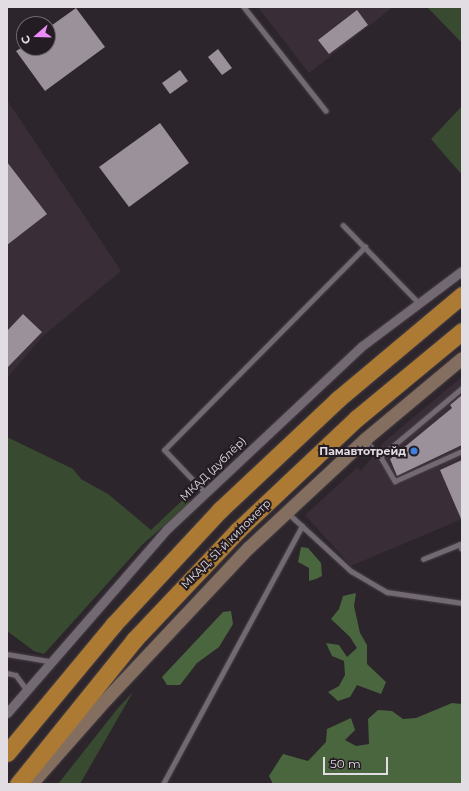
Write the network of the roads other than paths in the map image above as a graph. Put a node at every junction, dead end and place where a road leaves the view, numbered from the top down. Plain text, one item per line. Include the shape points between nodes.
1 (244, 7) edge
2 (326, 111) dead end
3 (343, 225) dead end
4 (365, 246) junction
5 (462, 271) edge
6 (462, 295) edge
7 (418, 302) junction
8 (462, 331) edge
9 (462, 358) edge
10 (462, 388) edge
11 (365, 439) junction
12 (462, 451) edge
13 (380, 456) junction
14 (205, 493) junction
15 (286, 512) junction
16 (302, 526) junction
17 (462, 549) edge
18 (423, 559) dead end
19 (462, 603) edge
20 (7, 654) edge
21 (49, 661) junction
22 (7, 673) edge
23 (26, 688) junction
24 (7, 713) edge
25 (7, 752) edge
26 (18, 784) edge
27 (31, 784) edge
28 (163, 784) edge

1 - 2 lane
3 - 4 lane
4 - 7 lane
4 - 14 lane via 164,450
5 - 7 street, МКАД (дублёр)
6 - 25 highway via 338,399 220,510 46,702
7 - 14 street, МКАД (дублёр) via 324,380
8 - 26 highway, МКАД, 51-й километр via 358,418 238,530 134,640
9 - 11 street
10 - 13 lane
11 - 13 lane
11 - 15 street
12 - 13 lane via 395,481
14 - 21 street, МКАД (дублёр) via 167,529
15 - 16 lane
15 - 27 street via 166,633
16 - 19 lane via 351,571 387,592
16 - 28 lane
17 - 18 lane via 460,544
20 - 21 lane
21 - 23 street, МКАД (дублёр)
22 - 23 lane via 16,674
23 - 24 street, МКАД (дублёр)

